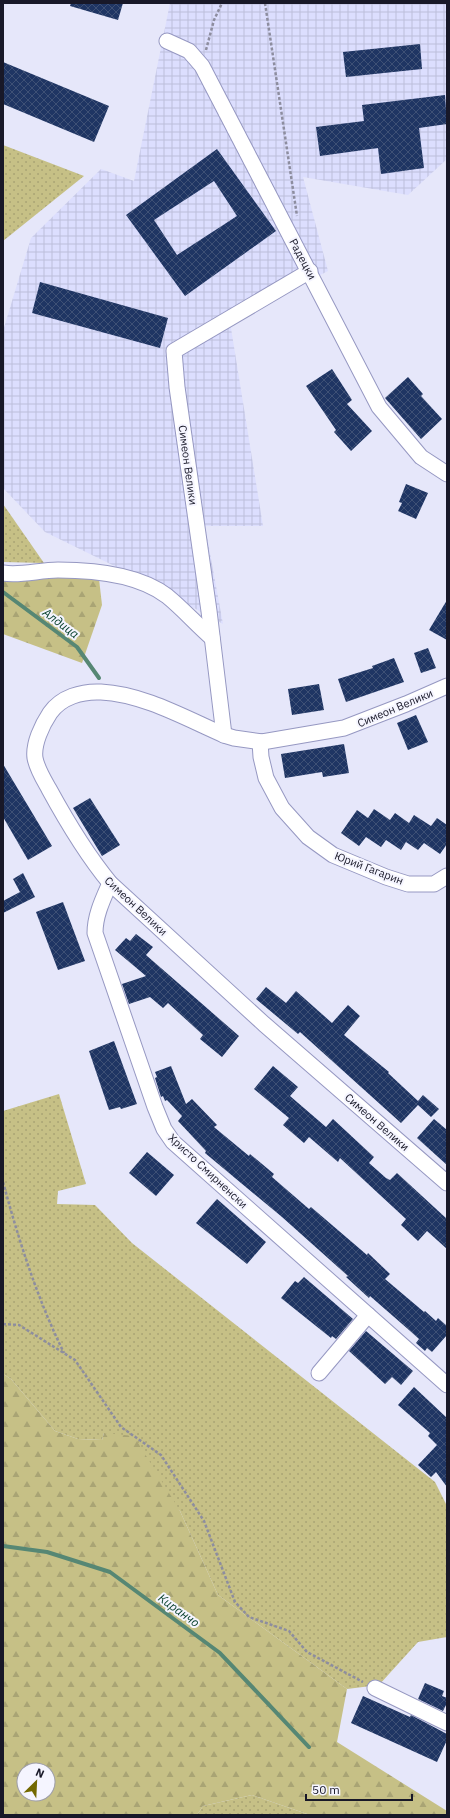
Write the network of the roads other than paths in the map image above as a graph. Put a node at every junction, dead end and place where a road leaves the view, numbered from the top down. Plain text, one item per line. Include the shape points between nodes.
1 (168, 41) dead end
2 (310, 271) junction
3 (447, 474) edge
4 (3, 573) edge
5 (212, 638) junction
6 (447, 686) edge
7 (224, 735) junction
8 (260, 742) junction
9 (447, 876) edge
10 (110, 883) junction
11 (447, 1184) edge
12 (368, 1315) junction
13 (319, 1374) dead end
14 (447, 1385) edge
15 (375, 1688) road end
16 (447, 1723) edge

1 - 2 street, Радецки via 189,51 202,66
2 - 3 street, Радецки via 379,407 421,457
2 - 5 street, Симеон Велики via 174,351
4 - 5 street via 14,575 47,570 76,570 127,578 146,584 166,595
5 - 7 street, Симеон Велики
6 - 8 street, Симеон Велики via 344,728
7 - 8 street, Симеон Велики
7 - 10 street, Симеон Велики via 159,707 118,694 85,692 67,698 53,709 43,724 35,758 56,802 92,862
8 - 9 street, Юрий Гагарин via 260,756 266,778 282,808 308,838 333,855 408,884 434,884
10 - 11 street, Симеон Велики via 270,1029
10 - 12 street, Христо Смирненски via 95,922 95,933 164,1129 173,1142
12 - 13 street
12 - 14 street, Христо Смирненски
15 - 16 street

